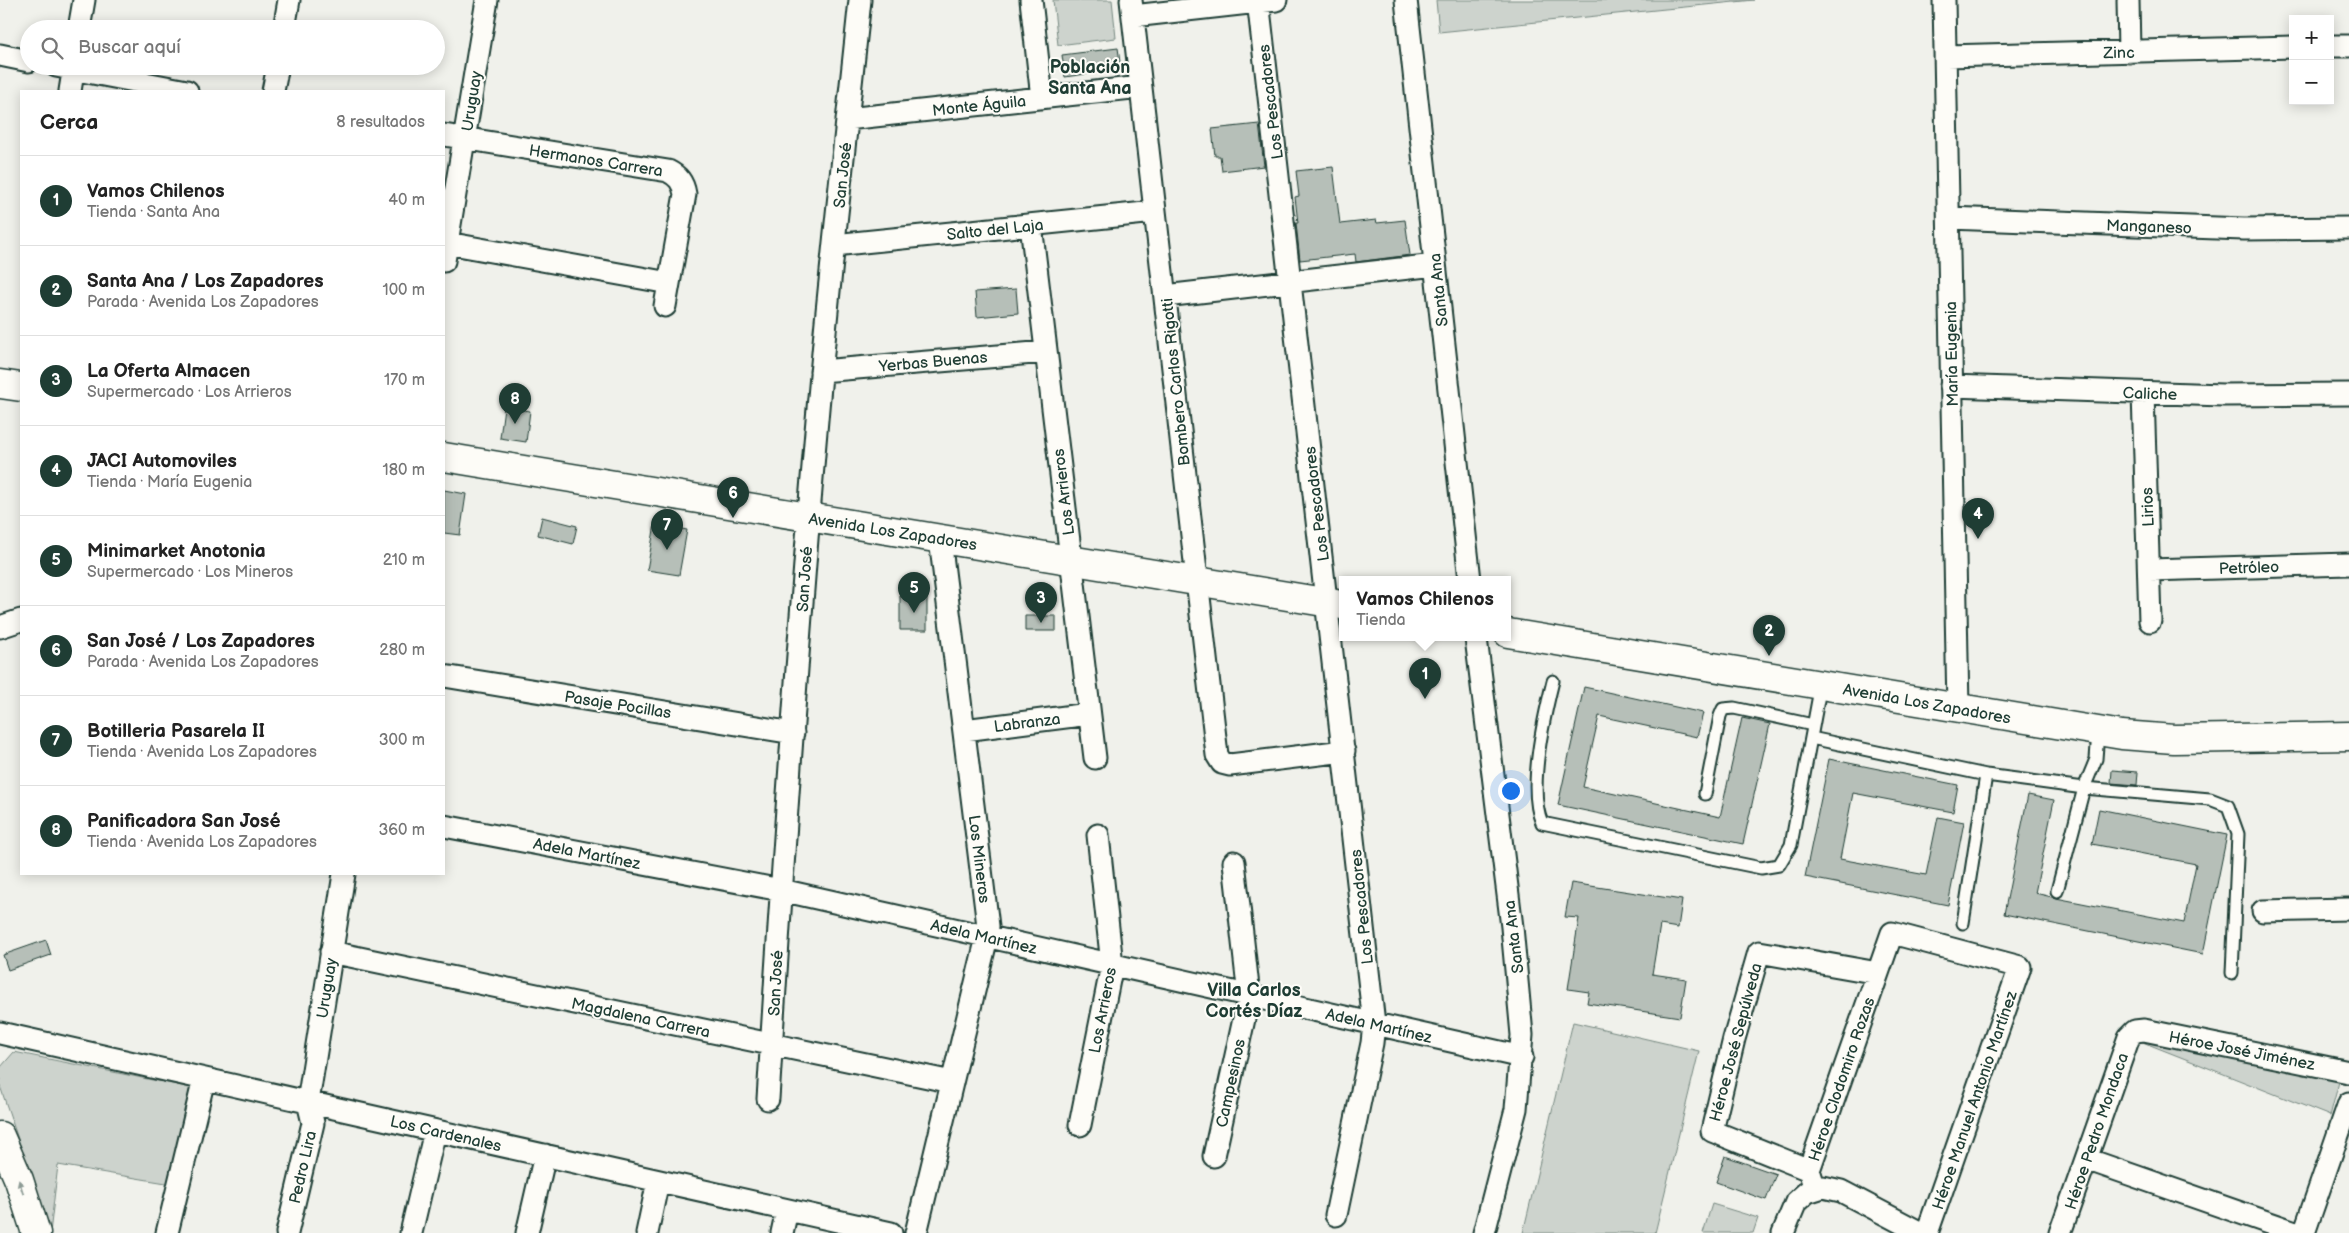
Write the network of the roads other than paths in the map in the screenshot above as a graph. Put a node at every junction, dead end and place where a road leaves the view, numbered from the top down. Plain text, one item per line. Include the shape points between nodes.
1 (84, 0) edge
2 (289, 0) edge
3 (488, 0) edge
4 (860, 0) edge
5 (1031, 0) edge
6 (1406, 0) edge
7 (1944, 0) edge
8 (2128, 0) edge
9 (1264, 1) edge
10 (1132, 8) edge
11 (81, 20) edge
12 (286, 20) edge
13 (2334, 46) edge
14 (2349, 46) edge
15 (2289, 47) edge
16 (2129, 52) junction
17 (0, 55) edge
18 (1946, 56) junction
19 (20, 59) edge
20 (68, 75) edge
21 (107, 75) edge
22 (277, 75) edge
23 (1141, 87) junction
24 (70, 90) edge
25 (183, 90) edge
26 (274, 90) edge
27 (1042, 98) junction
28 (848, 119) junction
29 (454, 136) edge
30 (1155, 212) junction
31 (1948, 218) junction
32 (1031, 225) junction
33 (2349, 228) edge
34 (834, 246) junction
35 (445, 252) edge
36 (1435, 265) junction
37 (1290, 282) junction
38 (669, 283) junction
39 (1165, 296) junction
40 (665, 306) dead end
41 (1046, 352) junction
42 (821, 371) junction
43 (0, 384) edge
44 (1951, 386) junction
45 (20, 387) edge
46 (2143, 393) junction
47 (2349, 394) edge
48 (445, 457) edge
49 (808, 517) junction
50 (940, 539) junction
51 (1071, 559) junction
52 (2349, 564) edge
53 (2148, 570) junction
54 (1470, 576) edge
55 (1197, 581) junction
56 (1335, 604) edge
57 (20, 620) edge
58 (2150, 621) dead end
59 (0, 628) edge
60 (1511, 633) edge
61 (1476, 641) edge
62 (445, 676) edge
63 (1553, 680) dead end
64 (1821, 684) junction
65 (1958, 708) junction
66 (1089, 714) junction
67 (1813, 725) junction
68 (964, 730) junction
69 (2098, 732) junction
70 (793, 733) junction
71 (2349, 736) edge
72 (1811, 738) junction
73 (1344, 752) junction
74 (1094, 758) dead end
75 (1986, 775) junction
76 (2084, 788) junction
77 (1705, 794) dead end
78 (445, 826) edge
79 (1098, 835) dead end
80 (1234, 862) dead end
81 (344, 875) edge
82 (781, 890) junction
83 (2057, 891) dead end
84 (2349, 909) edge
85 (2263, 911) dead end
86 (1963, 923) dead end
87 (987, 937) junction
88 (331, 952) junction
89 (1112, 965) junction
90 (2020, 968) joint
91 (2232, 972) dead end
92 (1878, 973) junction
93 (1249, 996) junction
94 (1374, 1024) junction
95 (2135, 1031) joint
96 (0, 1033) edge
97 (771, 1044) junction
98 (1522, 1057) junction
99 (2349, 1072) edge
100 (204, 1079) junction
101 (952, 1082) junction
102 (768, 1099) dead end
103 (308, 1102) junction
104 (2349, 1103) edge
105 (1080, 1125) dead end
106 (435, 1131) junction
107 (0, 1136) edge
108 (545, 1155) junction
109 (1214, 1156) dead end
110 (2086, 1159) junction
111 (1812, 1179) junction
112 (658, 1181) junction
113 (787, 1210) junction
114 (1336, 1215) dead end
115 (36, 1233) edge
116 (167, 1233) edge
117 (287, 1233) edge
118 (411, 1233) edge
119 (527, 1233) edge
120 (647, 1233) edge
121 (782, 1233) edge
122 (891, 1233) edge
123 (916, 1233) edge
124 (1484, 1233) edge
125 (1783, 1233) edge
126 (1921, 1233) edge
127 (1927, 1233) edge
128 (2060, 1233) edge
129 (2298, 1233) edge
130 (2304, 1233) edge

1 - 11 street
2 - 12 street
3 - 29 street, Uruguay
4 - 28 street, San José
5 - 27 street
6 - 36 street, Santa Ana
7 - 18 street, María Eugenia
8 - 16 street
9 - 10 street
9 - 37 street, Los Pescadores
10 - 23 street, Bombero Carlos Rigotti
13 - 14 street
15 - 16 street, Zinc
16 - 18 street, Zinc
17 - 19 street
18 - 31 street, María Eugenia
20 - 24 street
21 - 25 street
22 - 26 street
23 - 27 street, Monte Águila
23 - 30 street, Bombero Carlos Rigotti
27 - 28 street, Monte Águila
28 - 34 street, San José
29 - 35 street, Uruguay
29 - 38 street, Hermanos Carrera via 668,171 676,175 682,181 685,194
30 - 32 street, Salto del Laja
30 - 39 street, Bombero Carlos Rigotti
31 - 33 street, Manganeso via 2244,229
31 - 44 street, María Eugenia
32 - 34 street, Salto del Laja
32 - 41 street, Los Arrieros
34 - 42 street, San José
35 - 38 street
36 - 37 street
36 - 54 street, Santa Ana
37 - 39 street
37 - 56 street, Los Pescadores
38 - 40 street, Hermanos Carrera
39 - 55 street, Bombero Carlos Rigotti
41 - 42 street, Yerbas Buenas
41 - 51 street, Los Arrieros
42 - 49 street, San José
43 - 45 main road
44 - 46 street, Caliche
44 - 65 street, María Eugenia
46 - 47 street, Caliche
46 - 53 street, Lirios
48 - 49 main road, Avenida Los Zapadores
49 - 50 main road, Avenida Los Zapadores
49 - 70 street, San José
50 - 51 main road, Avenida Los Zapadores
50 - 68 street, Los Mineros
51 - 55 main road, Avenida Los Zapadores
51 - 66 street, Los Arrieros
52 - 53 street, Petróleo
53 - 58 street, Lirios
55 - 56 main road, Avenida Los Zapadores
55 - 73 street, Bombero Carlos Rigotti via 1217,755 1222,763 1230,766
56 - 73 street, Los Pescadores
57 - 59 street
60 - 64 main road, Avenida Los Zapadores
61 - 98 street, Santa Ana via 1521,1006
62 - 70 street, Pasaje Pocillas
63 - 72 lane via 1539,738 1536,810 1542,823 1557,828 1761,868 1779,865 1791,845
64 - 65 main road, Avenida Los Zapadores
64 - 67 lane
65 - 69 main road, Avenida Los Zapadores
66 - 68 street, Labranza
66 - 74 street, Los Arrieros
67 - 72 lane
67 - 77 lane via 1734,708 1724,709
68 - 87 street, Los Mineros
69 - 71 main road, Avenida Los Zapadores via 2174,739
69 - 76 lane via 2096,759
70 - 82 street, San José
72 - 75 lane
73 - 94 street, Los Pescadores
75 - 76 lane
75 - 86 lane
76 - 83 lane
76 - 91 lane via 2210,799 2228,806 2238,834
78 - 82 street, Adela Martínez
79 - 89 street, Los Arrieros
80 - 93 street, Campesinos
81 - 88 street, Uruguay
82 - 87 street, Adela Martínez
82 - 97 street, San José
84 - 85 street
87 - 89 street, Adela Martínez
87 - 101 street, Los Mineros
88 - 97 street, Magdalena Carrera
88 - 103 street, Uruguay
89 - 93 street, Adela Martínez
89 - 105 street, Los Arrieros
90 - 92 street, Héroe Clodomiro Rozas via 1892,933
90 - 127 street, Héroe Manuel Antonio Martínez
92 - 111 street, Héroe Clodomiro Rozas
92 - 111 street, Héroe José Sepúlveda via 1759,952 1712,1131
93 - 94 street, Adela Martínez
93 - 109 street, Campesinos
94 - 98 street, Adela Martínez
94 - 114 street, Los Pescadores
95 - 99 street, Héroe José Jiménez via 2144,1030
95 - 110 street, Héroe Pedro Mondaca via 2129,1037
96 - 100 street, Los Cardenales
97 - 101 street, Magdalena Carrera
97 - 102 street, San José
98 - 124 street, Santa Ana via 1516,1109
100 - 103 street, Los Cardenales
100 - 116 street
101 - 123 street, Los Mineros
103 - 106 street, Los Cardenales
103 - 117 street, Pedro Lira via 313,1123
104 - 130 street
106 - 108 street, Los Cardenales
106 - 118 street
115 -> 107 main road via 19,1180
108 - 112 street, Los Cardenales
108 - 119 street
110 - 128 street, Héroe Pedro Mondaca
110 - 129 street
111 - 125 street via 1807,1192 1796,1202
111 - 126 street
112 - 113 street, Los Cardenales
112 - 120 street
113 - 121 street
113 - 122 street, Los Cardenales

